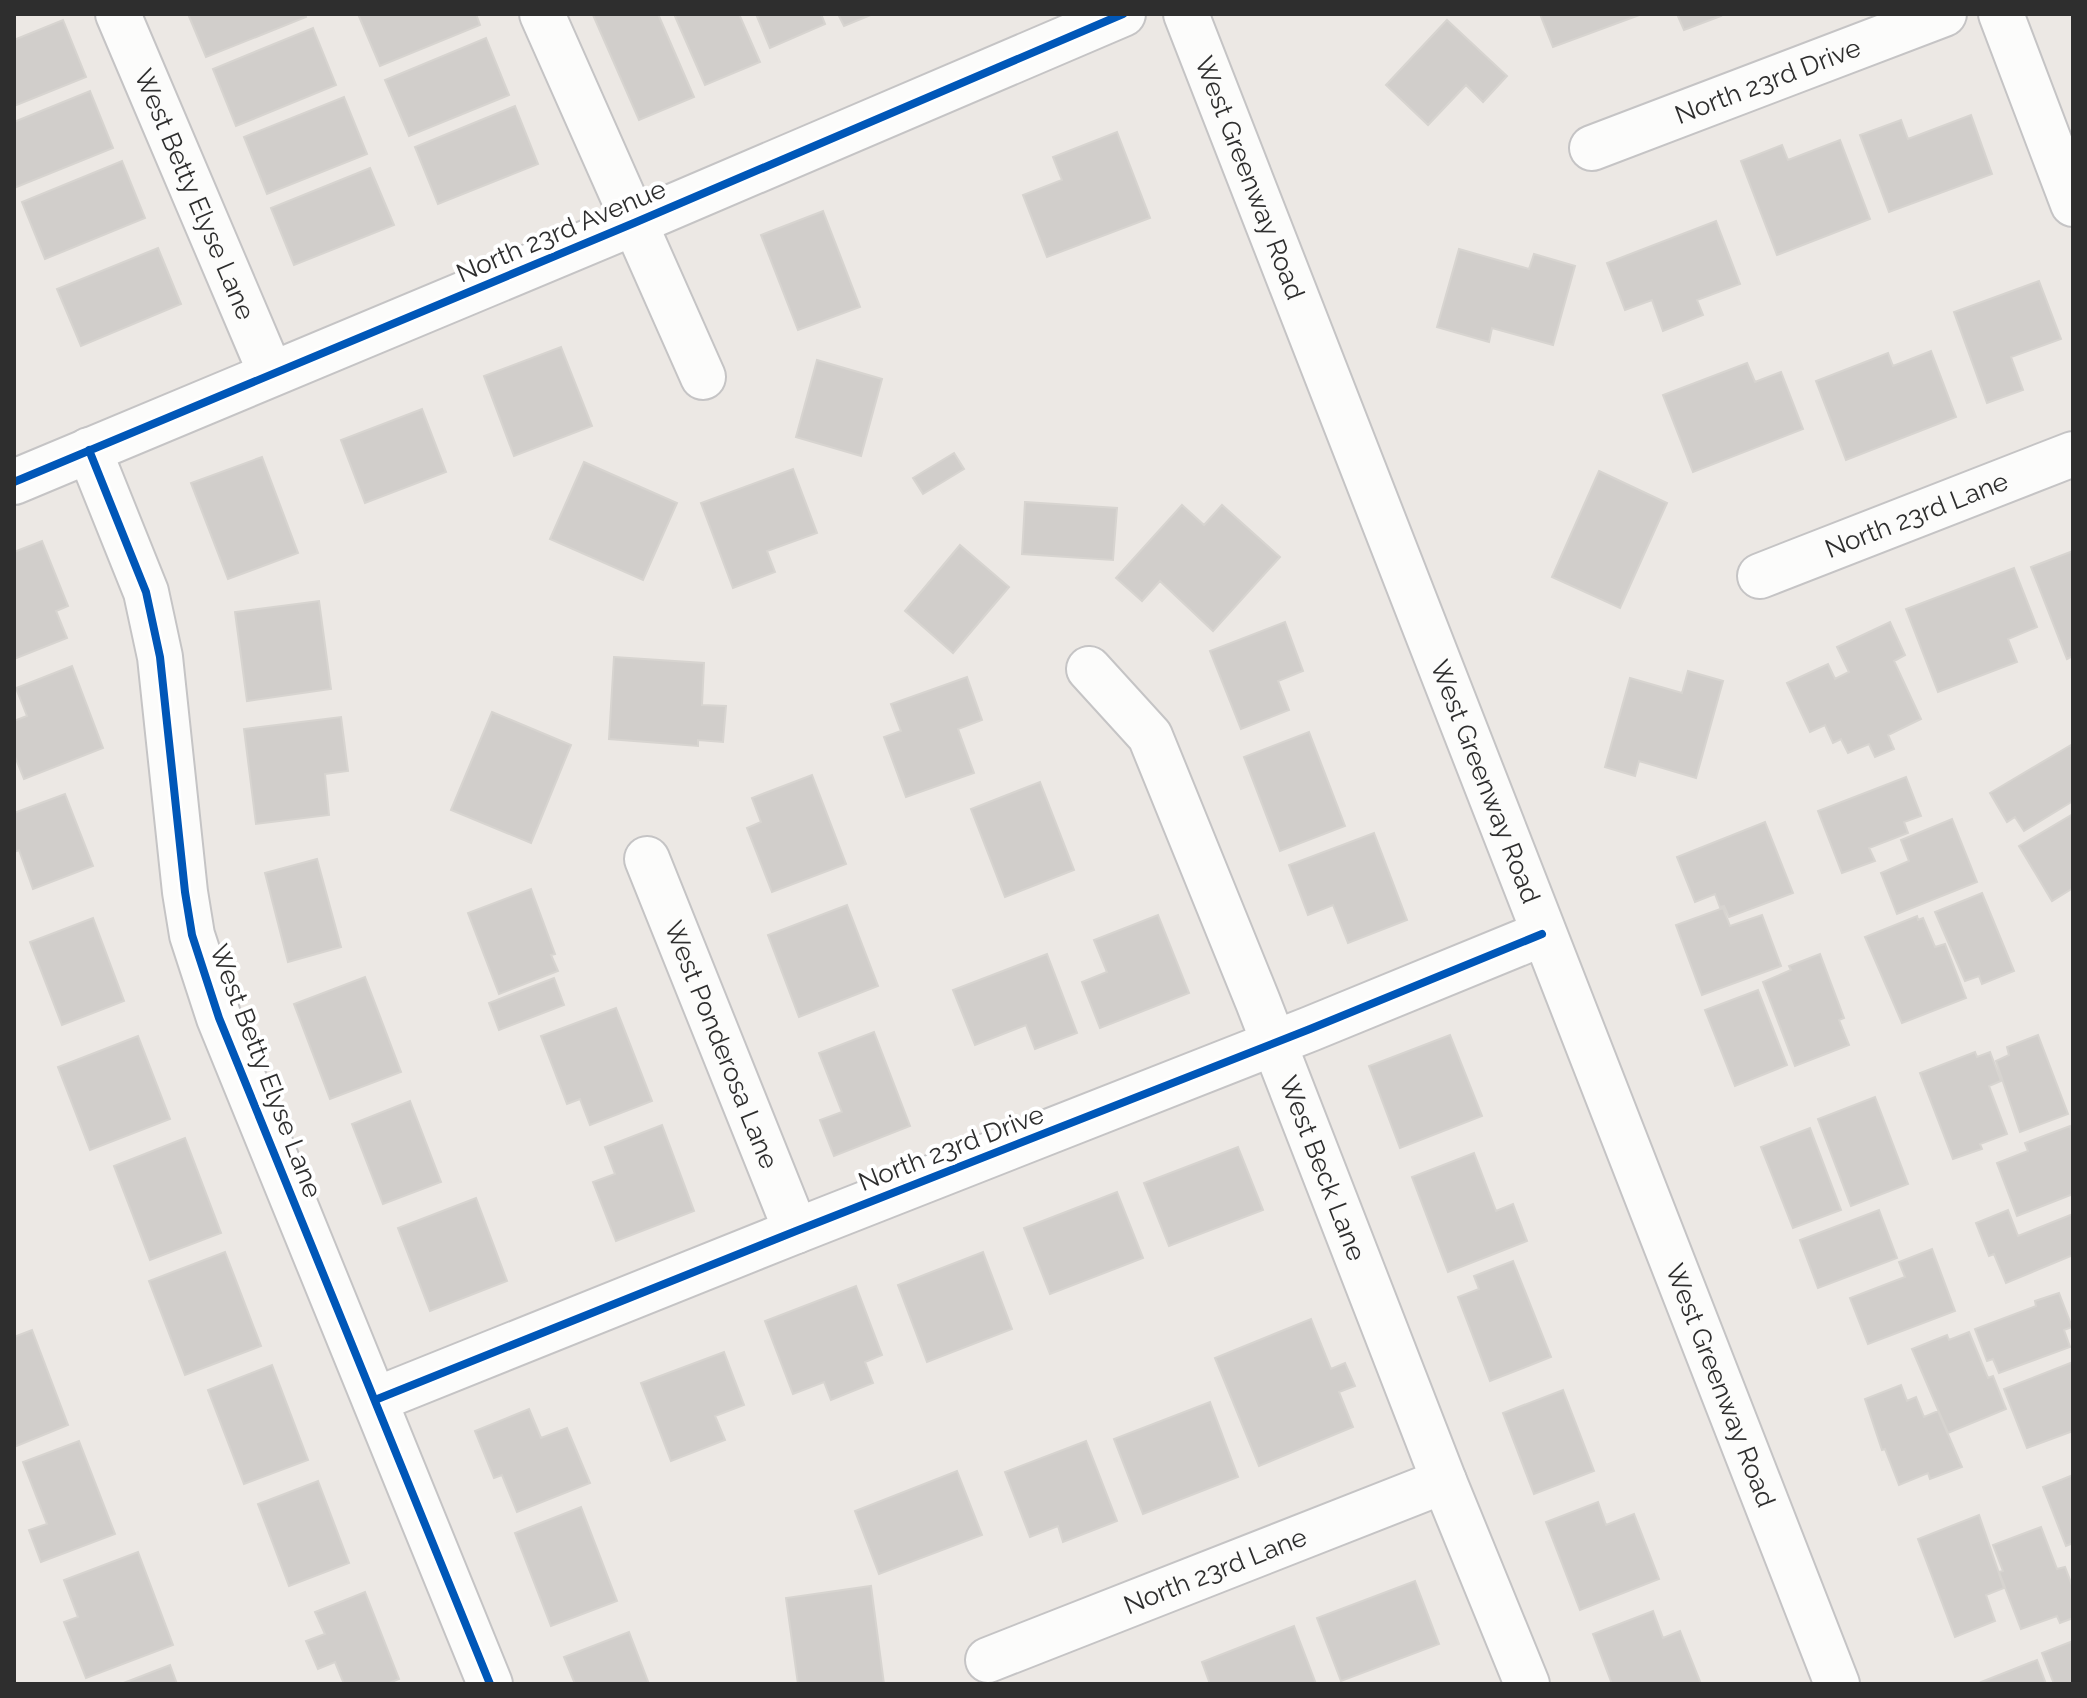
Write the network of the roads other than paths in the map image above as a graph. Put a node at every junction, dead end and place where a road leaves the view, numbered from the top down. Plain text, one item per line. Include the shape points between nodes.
1 (118, 14) edge
2 (542, 14) edge
3 (1123, 14) edge
4 (1186, 14) edge
5 (1944, 14) edge
6 (2001, 14) edge
7 (1592, 148) dead end
8 (2073, 204) edge
9 (634, 223) junction
10 (271, 374) junction
11 (703, 377) dead end
12 (89, 450) junction
13 (2073, 454) edge
14 (14, 482) edge
15 (1760, 576) dead end
16 (1089, 669) dead end
17 (647, 859) dead end
18 (1542, 934) junction
19 (1274, 1043) junction
20 (796, 1231) junction
21 (375, 1400) junction
22 (1444, 1481) junction
23 (988, 1660) dead end
24 (490, 1684) edge
25 (1527, 1684) edge
26 (1837, 1684) edge

1 - 10 street, West Betty Elyse Lane
2 - 9 street
3 - 9 street, North 23rd Avenue
4 - 18 street, West Greenway Road
5 - 7 street, North 23rd Drive
6 - 8 street
9 - 10 street, North 23rd Avenue
9 - 11 street, North 23rd Avenue
10 - 12 street, North 23rd Avenue
12 - 14 street, North 23rd Avenue
12 - 21 street, West Betty Elyse Lane via 146,592 160,657 185,892 204,975
13 - 15 street, North 23rd Lane
16 - 19 street, West Beck Lane via 1150,736
17 - 20 street, West Ponderosa Lane
18 - 19 street, North 23rd Drive
18 - 26 street, West Greenway Road
19 - 20 street, North 23rd Drive
19 - 22 street, West Beck Lane
20 - 21 street, North 23rd Drive
21 - 24 street, West Betty Elyse Lane
22 - 23 street, North 23rd Lane
22 - 25 street, West Beck Lane

